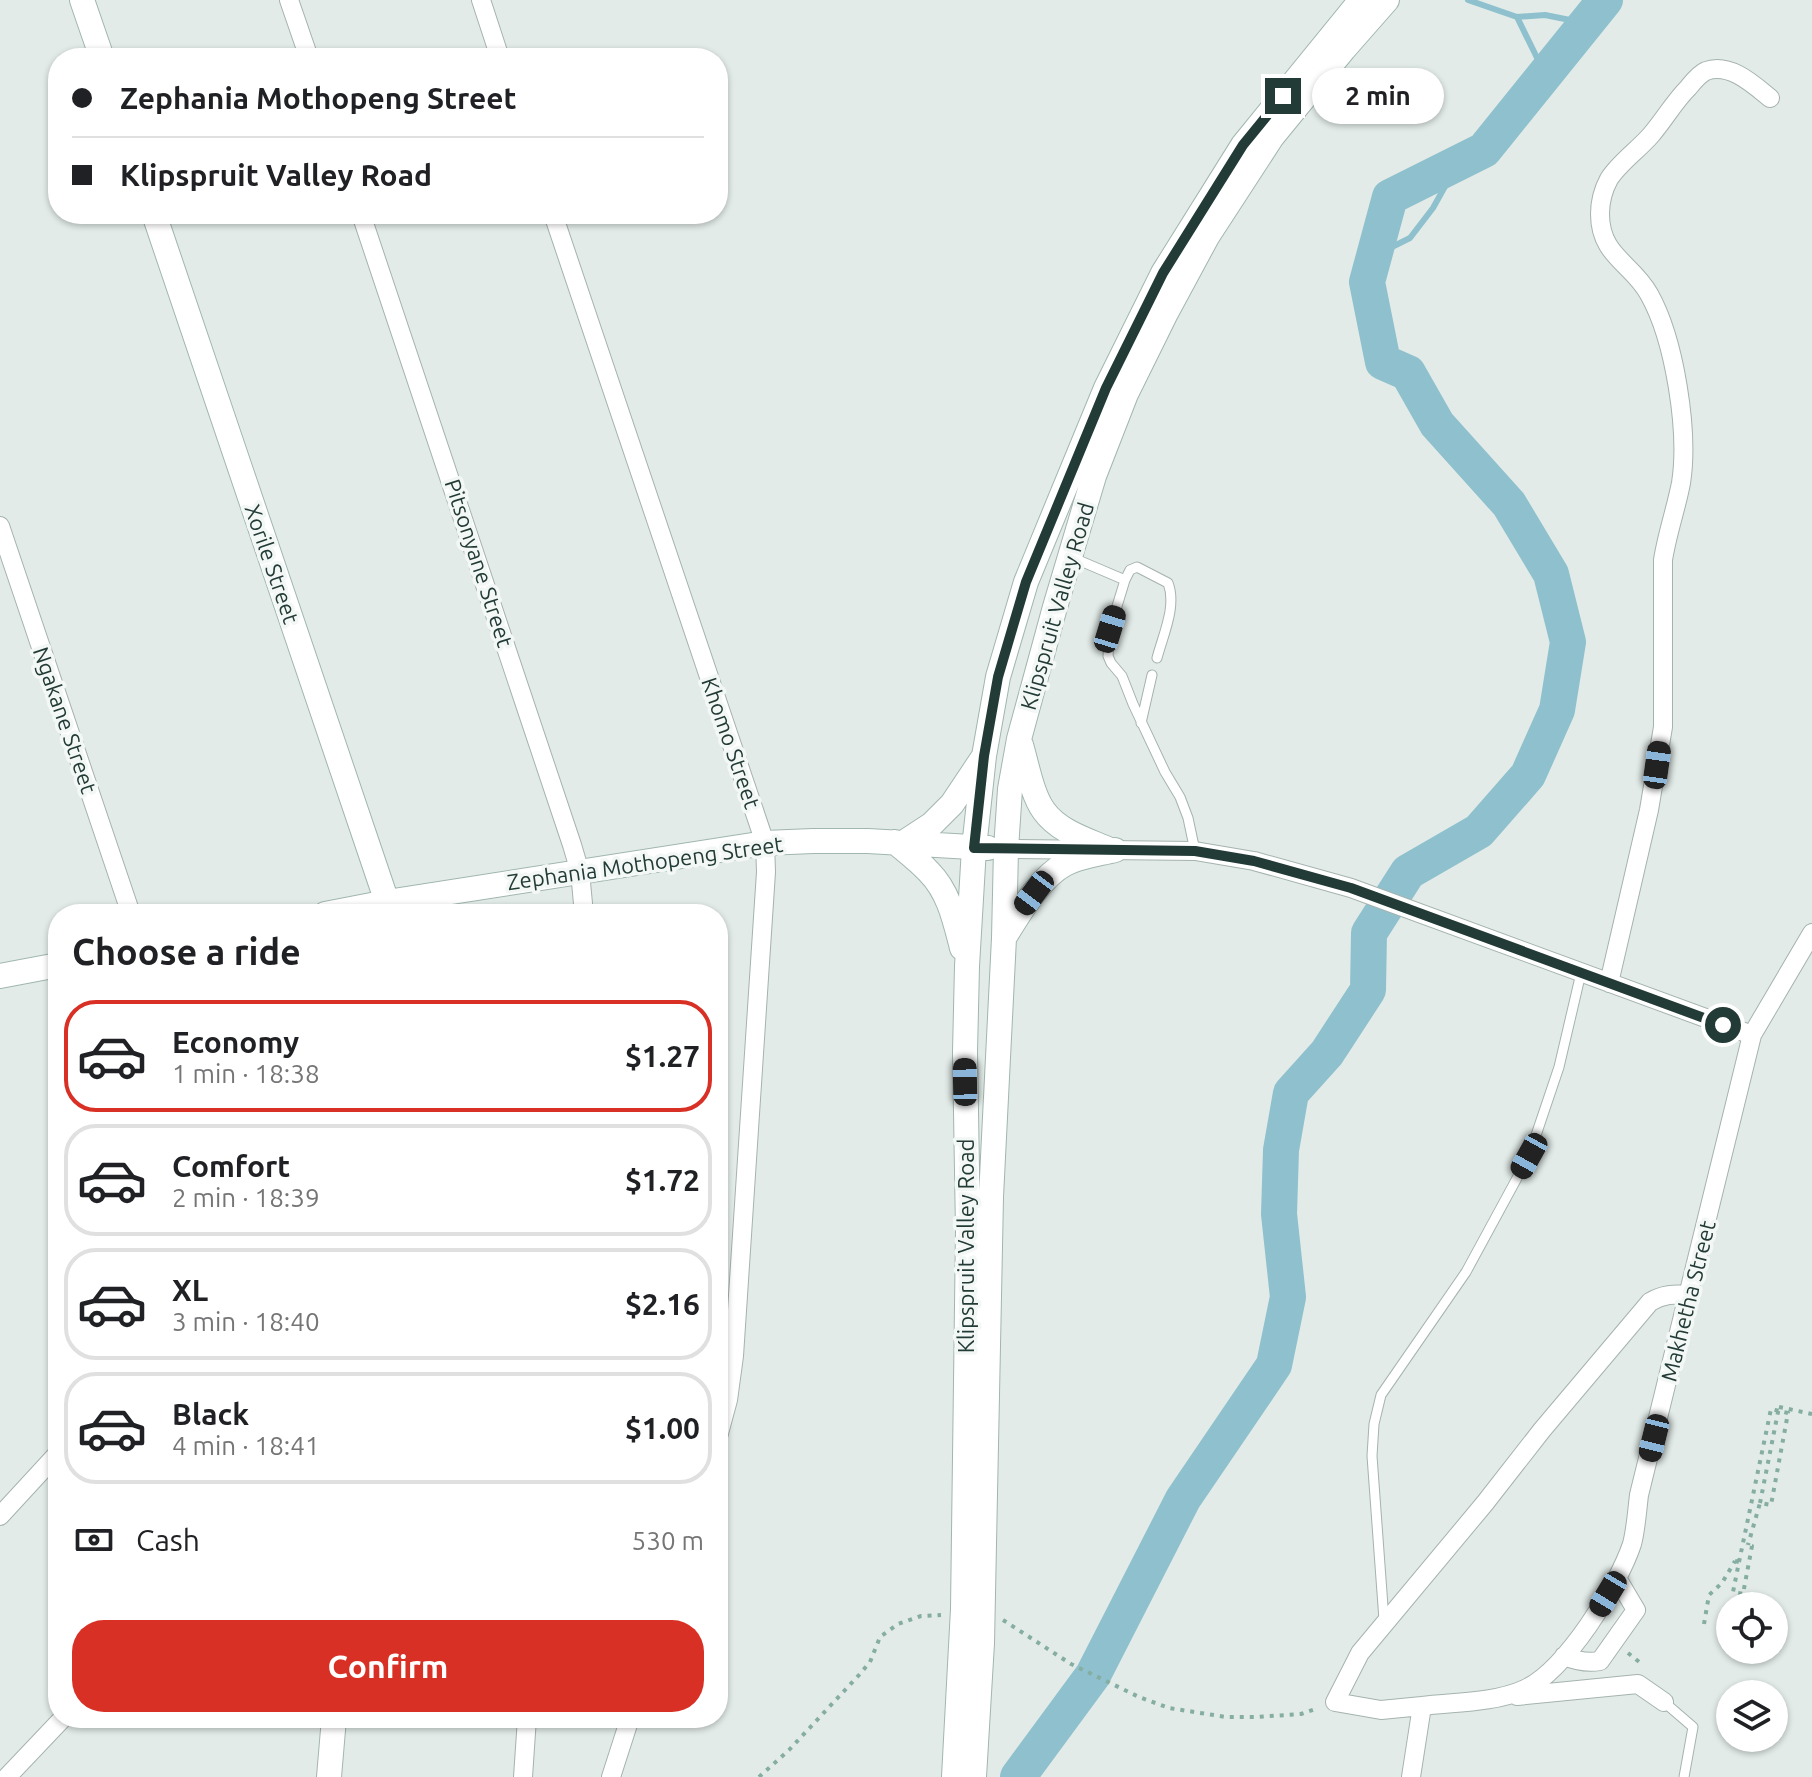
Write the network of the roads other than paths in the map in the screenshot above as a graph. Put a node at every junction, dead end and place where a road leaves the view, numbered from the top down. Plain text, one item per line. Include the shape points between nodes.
1 (82, 0) edge
2 (289, 0) edge
3 (481, 0) edge
4 (1361, 0) edge
5 (1387, 0) edge
6 (99, 48) edge
7 (306, 48) edge
8 (497, 48) edge
9 (1770, 98) dead end
10 (157, 224) edge
11 (364, 224) edge
12 (556, 224) edge
13 (0, 526) edge
14 (1070, 557) junction
15 (1125, 580) junction
16 (1157, 658) dead end
17 (1152, 675) dead end
18 (1141, 723) junction
19 (1019, 739) junction
20 (984, 756) junction
21 (899, 842) junction
22 (765, 843) junction
23 (974, 848) junction
24 (1006, 849) junction
25 (1112, 850) junction
26 (1195, 851) junction
27 (580, 872) junction
28 (128, 904) edge
29 (385, 904) edge
30 (408, 904) edge
31 (583, 904) edge
32 (1812, 933) edge
33 (1004, 938) junction
34 (967, 966) junction
35 (48, 967) edge
36 (1581, 973) junction
37 (0, 976) edge
38 (1609, 983) junction
39 (1752, 1035) junction
40 (1689, 1295) junction
41 (728, 1400) edge
42 (48, 1464) edge
43 (0, 1516) edge
44 (1617, 1578) junction
45 (1384, 1624) junction
46 (1564, 1656) junction
47 (1494, 1698) junction
48 (1664, 1702) joint
49 (1422, 1706) junction
50 (54, 1728) edge
51 (333, 1728) edge
52 (526, 1728) edge
53 (627, 1728) edge
54 (7, 1777) edge
55 (329, 1777) edge
56 (523, 1777) edge
57 (611, 1777) edge
58 (954, 1777) edge
59 (974, 1777) edge
60 (1411, 1777) edge
61 (1684, 1777) edge

1 - 6 main road
2 - 7 street
3 - 8 street
4 - 20 main road, Klipspruit Valley Road via 1243,145 1163,273 1112,375 1026,582 998,677
5 - 14 main road, Klipspruit Valley Road via 1272,137 1207,237 1126,394
9 - 38 street via 1733,72 1706,71 1617,169 1602,195 1601,233 1648,291 1667,339 1680,397 1684,453 1663,560 1663,727
10 - 29 main road, Xorile Street
11 - 27 street, Pitsonyane Street
12 - 22 street, Khomo Street
13 - 28 street, Ngakane Street
14 - 15 lane
14 - 19 main road, Klipspruit Valley Road
15 - 16 lane via 1137,567 1170,587 1172,601
15 - 18 lane via 1108,656
17 - 18 lane
18 - 26 lane via 1180,797
19 - 24 main road, Klipspruit Valley Road
19 - 25 main road via 1044,811 1066,831
20 - 21 main road via 952,804 932,824
20 - 23 main road, Klipspruit Valley Road
21 - 22 main road, Zephania Mothopeng Street
21 - 23 main road, Zephania Mothopeng Street
21 - 34 main road via 941,887
22 - 27 main road, Zephania Mothopeng Street
22 - 41 street, Khomo Street
23 - 24 main road, Zephania Mothopeng Street
23 - 34 main road, Klipspruit Valley Road
24 - 25 street, Zephania Mothopeng Street
24 - 33 main road, Klipspruit Valley Road
25 - 26 street, Zephania Mothopeng Street
25 - 33 main road via 1053,872
26 - 36 street, Zephania Mothopeng Street via 1351,888
27 - 30 main road, Zephania Mothopeng Street
27 - 31 street, Pitsonyane Street
32 - 39 street, Makhetha Street
33 - 59 main road, Klipspruit Valley Road
34 - 58 main road, Klipspruit Valley Road via 963,1609
35 - 37 main road
36 - 38 street, Zephania Mothopeng Street
36 - 45 lane via 1559,1067 1529,1156 1466,1272 1381,1395 1372,1456
38 - 39 street, Zephania Mothopeng Street
39 - 40 street, Makhetha Street
40 - 44 street, Makhetha Street via 1632,1542
40 - 45 street via 1650,1302
42 - 43 street
44 - 46 street, Makhetha Street
44 - 46 street via 1636,1610 1600,1661
45 - 49 street, Makhetha Street via 1360,1653 1335,1702 1381,1710
46 - 47 street, Makhetha Street via 1525,1689
47 - 48 street via 1638,1684
47 - 49 street, Makhetha Street
48 - 61 lane via 1693,1727
49 - 60 street
50 - 54 street
51 - 55 main road
52 - 56 street
53 - 57 street

